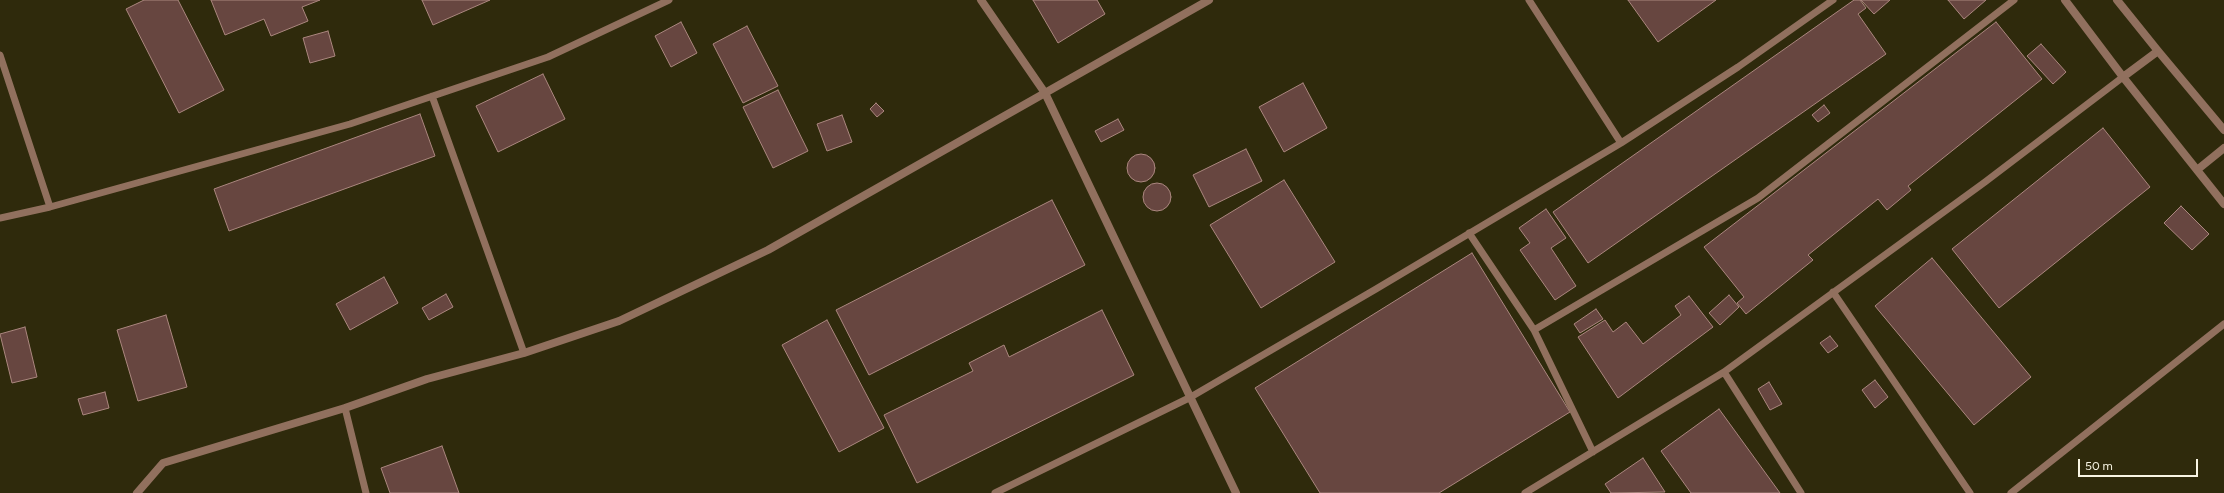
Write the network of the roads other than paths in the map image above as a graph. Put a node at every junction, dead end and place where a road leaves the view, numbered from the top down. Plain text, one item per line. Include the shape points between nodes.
1 (669, 0) edge
2 (980, 0) edge
3 (1208, 0) edge
4 (1529, 0) edge
5 (1833, 0) edge
6 (2014, 0) edge
7 (2065, 0) edge
8 (2118, 0) edge
9 (2158, 52) junction
10 (0, 55) edge
11 (2123, 77) junction
12 (1045, 93) junction
13 (432, 96) junction
14 (2224, 130) edge
15 (1621, 143) junction
16 (2224, 148) edge
17 (2197, 170) junction
18 (2224, 204) edge
19 (50, 207) junction
20 (0, 218) edge
21 (1469, 233) junction
22 (1833, 292) junction
23 (2224, 324) edge
24 (1534, 330) junction
25 (524, 353) junction
26 (1724, 372) junction
27 (1189, 398) junction
28 (345, 408) junction
29 (1593, 452) junction
30 (137, 493) edge
31 (366, 493) edge
32 (995, 493) edge
33 (1236, 493) edge
34 (1525, 493) edge
35 (1802, 493) edge
36 (1970, 493) edge
37 (2011, 493) edge

1 - 13 lane via 548,56
2 - 12 street
3 - 12 street
4 - 15 lane
5 - 15 lane via 1738,67
6 - 24 lane via 1758,198
7 - 11 street
8 - 9 street
9 - 11 street
9 - 14 street
10 - 19 lane
11 - 17 street
11 - 22 lane via 1985,182
12 - 25 street via 768,250 619,321
12 - 27 street
13 - 19 lane via 350,124
13 - 25 lane
15 - 21 lane
16 - 17 street
17 - 18 street
19 - 20 lane
21 - 24 lane
21 - 27 lane
22 - 26 lane
22 - 36 lane
23 - 37 lane
24 - 29 lane
25 - 28 street via 427,378
26 - 29 lane
26 - 35 lane
27 - 32 lane
27 - 33 street
28 - 30 street via 163,463
28 - 31 lane
29 - 34 lane

